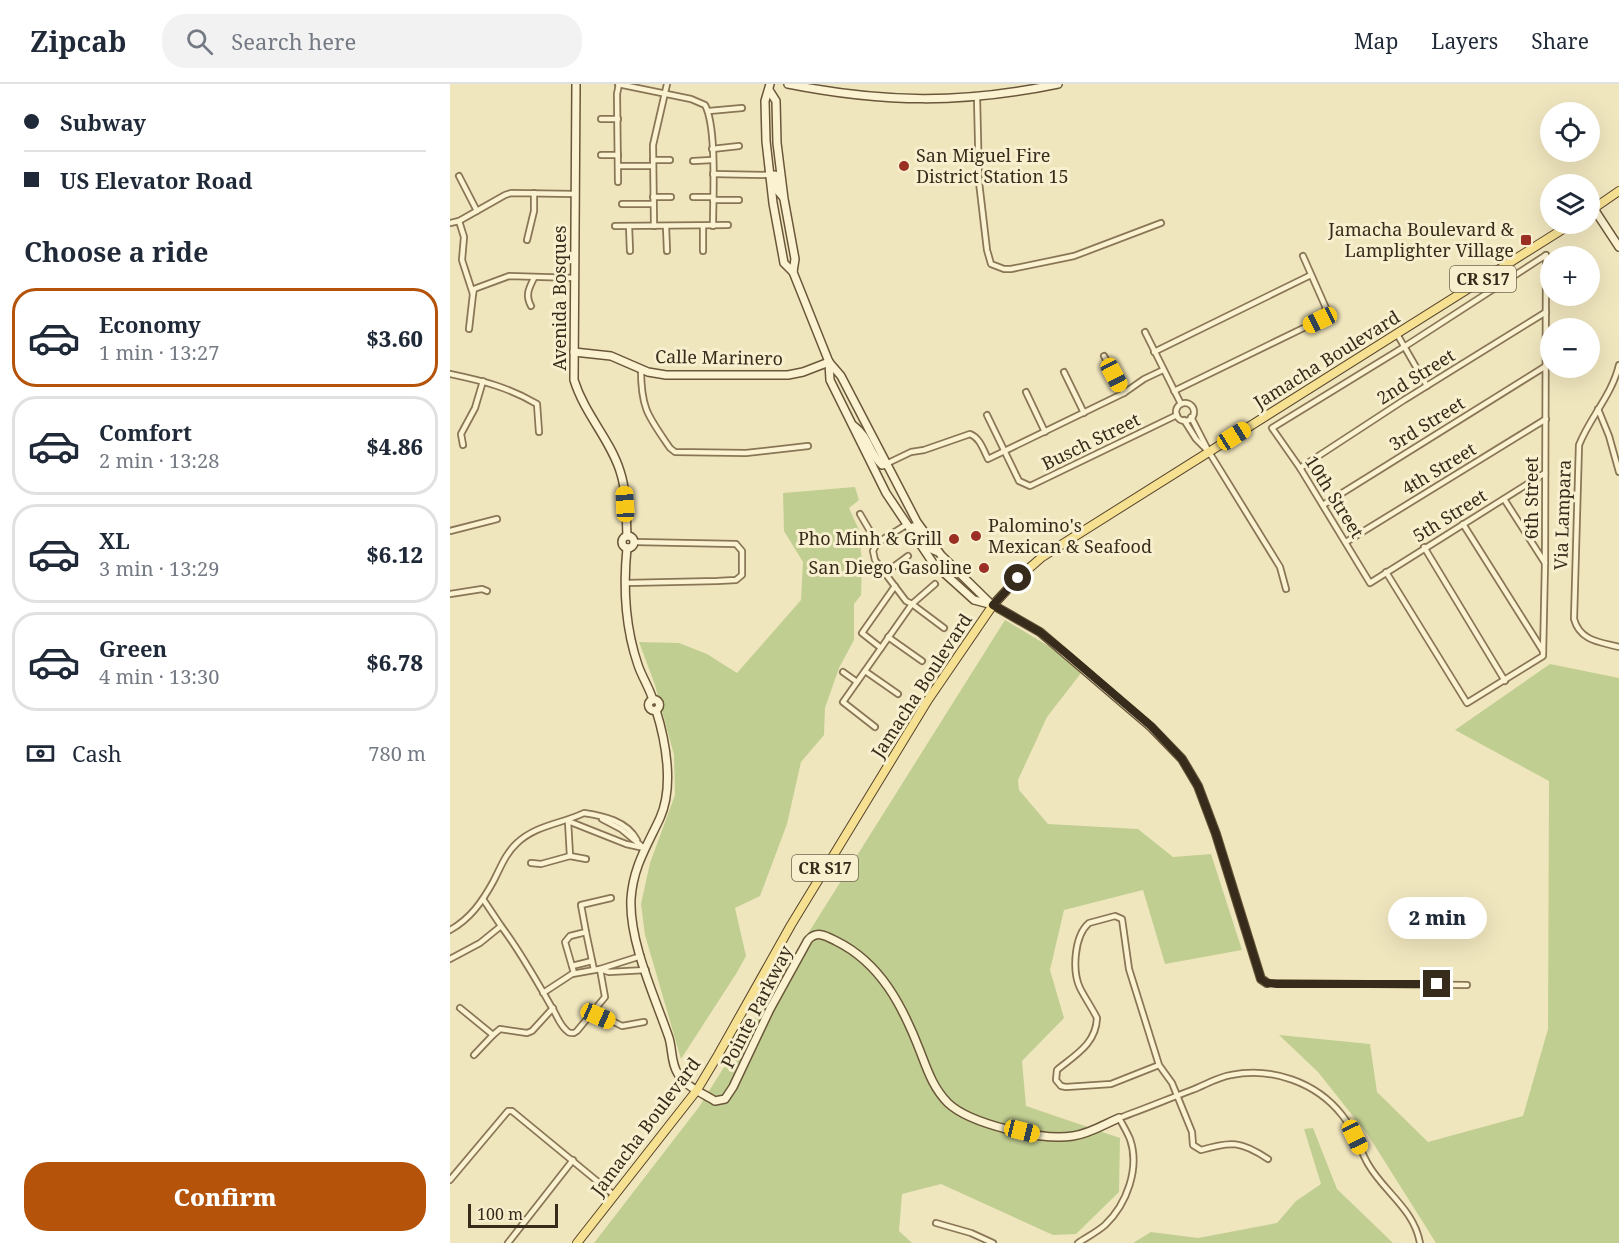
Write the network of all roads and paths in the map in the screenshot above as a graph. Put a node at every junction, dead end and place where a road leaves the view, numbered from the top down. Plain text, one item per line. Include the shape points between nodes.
1 (576, 84) edge
2 (618, 84) edge
3 (666, 84) edge
4 (788, 84) edge
5 (1058, 84) edge
6 (770, 87) edge
7 (665, 93) junction
8 (976, 97) junction
9 (742, 108) dead end
10 (709, 111) junction
11 (600, 119) dead end
12 (618, 119) junction
13 (739, 146) dead end
14 (712, 149) junction
15 (601, 155) dead end
16 (618, 155) junction
17 (670, 160) dead end
18 (693, 160) dead end
19 (712, 160) junction
20 (653, 163) junction
21 (618, 166) junction
22 (713, 174) junction
23 (770, 175) junction
24 (459, 176) dead end
25 (618, 182) dead end
26 (1619, 191) edge
27 (534, 193) junction
28 (575, 194) junction
29 (653, 197) junction
30 (671, 197) dead end
31 (693, 197) dead end
32 (713, 199) junction
33 (784, 199) junction
34 (739, 200) dead end
35 (622, 204) dead end
36 (653, 204) junction
37 (1600, 204) edge
38 (477, 211) junction
39 (459, 220) junction
40 (1600, 221) edge
41 (450, 223) edge
42 (1161, 223) dead end
43 (703, 225) junction
44 (728, 225) dead end
45 (615, 226) dead end
46 (629, 226) junction
47 (654, 226) junction
48 (666, 226) junction
49 (713, 226) junction
50 (1555, 234) edge
51 (527, 240) dead end
52 (1619, 247) edge
53 (630, 251) dead end
54 (667, 251) dead end
55 (704, 251) dead end
56 (1303, 256) dead end
57 (794, 272) junction
58 (1311, 275) junction
59 (534, 278) junction
60 (575, 278) junction
61 (473, 294) junction
62 (531, 306) dead end
63 (1547, 312) junction
64 (1547, 318) edge
65 (468, 329) dead end
66 (1145, 332) dead end
67 (1397, 334) junction
68 (1404, 347) junction
69 (574, 352) junction
70 (1154, 352) junction
71 (1104, 356) dead end
72 (829, 362) junction
73 (1619, 365) edge
74 (641, 369) junction
75 (1163, 370) junction
76 (1540, 370) edge
77 (1064, 372) dead end
78 (450, 374) edge
79 (1546, 378) edge
80 (483, 381) junction
81 (1427, 386) junction
82 (1174, 391) junction
83 (1026, 392) dead end
84 (1124, 393) junction
85 (1181, 404) junction
86 (1598, 409) junction
87 (1084, 413) junction
88 (987, 415) dead end
89 (1177, 415) junction
90 (1191, 417) junction
91 (1546, 419) junction
92 (1184, 420) junction
93 (852, 425) junction
94 (539, 432) dead end
95 (1045, 432) junction
96 (463, 445) dead end
97 (808, 446) dead end
98 (1004, 451) junction
99 (1209, 452) junction
100 (886, 464) junction
101 (1300, 468) junction
102 (1619, 472) edge
103 (1545, 473) junction
104 (1504, 499) junction
105 (1323, 505) junction
106 (860, 514) dead end
107 (497, 519) dead end
108 (1463, 524) junction
109 (906, 525) junction
110 (450, 531) edge
111 (627, 536) junction
112 (634, 542) junction
113 (1346, 542) junction
114 (877, 543) junction
115 (627, 548) junction
116 (1424, 548) junction
117 (939, 552) junction
118 (908, 556) dead end
119 (1545, 563) junction
120 (1386, 572) junction
121 (885, 573) junction
122 (626, 583) junction
123 (1370, 583) joint
124 (935, 584) dead end
125 (895, 586) junction
126 (1286, 589) dead end
127 (487, 591) dead end
128 (450, 594) edge
129 (912, 604) junction
130 (993, 605) junction
131 (944, 628) dead end
132 (888, 637) junction
133 (1619, 647) edge
134 (881, 648) junction
135 (1543, 651) junction
136 (922, 661) dead end
137 (865, 671) junction
138 (843, 672) dead end
139 (1505, 681) junction
140 (857, 682) junction
141 (898, 694) dead end
142 (875, 727) dead end
143 (568, 821) junction
144 (644, 848) junction
145 (570, 856) junction
146 (586, 859) dead end
147 (531, 863) dead end
148 (611, 898) dead end
149 (483, 899) junction
150 (501, 926) junction
151 (450, 930) edge
152 (586, 932) junction
153 (641, 956) junction
154 (450, 958) edge
155 (592, 961) junction
156 (617, 963) junction
157 (572, 966) junction
158 (597, 970) junction
159 (646, 970) junction
160 (620, 971) junction
161 (574, 973) junction
162 (1267, 983) joint
163 (1467, 985) dead end
164 (543, 993) junction
165 (460, 1008) dead end
166 (553, 1008) junction
167 (594, 1012) junction
168 (644, 1022) dead end
169 (493, 1035) junction
170 (474, 1055) dead end
171 (1159, 1065) junction
172 (697, 1090) junction
173 (1176, 1096) junction
174 (1119, 1118) junction
175 (1268, 1159) dead end
176 (573, 1160) junction
177 (450, 1180) edge
178 (614, 1195) junction
179 (936, 1223) dead end
180 (508, 1243) edge
181 (577, 1243) edge
182 (993, 1243) edge
183 (1078, 1243) edge
184 (1420, 1243) edge

1 - 28 street, Avenida Bosques
2 - 7 street
2 - 12 street
3 - 7 street
4 - 8 street via 879,98
5 - 8 street
6 - 23 street via 765,100
6 - 33 street via 776,101
7 - 10 street via 691,99
7 - 20 street via 653,145
8 - 42 street via 979,182 991,264 1011,269 1074,256
9 - 10 street
10 - 14 street
11 - 12 street
12 - 16 street
13 - 14 street
14 - 19 street
15 - 16 street
16 - 21 street
17 - 20 street
18 - 19 street
19 - 22 street
20 - 21 street
20 - 29 street
21 - 25 street
22 - 23 street
22 - 32 street
23 - 33 street via 775,175
23 - 57 street via 784,263
24 - 38 street
26 - 37 main road
27 - 28 street
27 - 38 street via 505,195
27 - 51 street
28 - 60 street, Avenida Bosques
29 - 30 street
29 - 36 street
31 - 32 street
32 - 34 street
32 - 49 street
33 - 57 street
35 - 36 street
36 - 47 street
38 - 39 street
39 - 41 street
39 - 61 street via 464,237 462,260
40 - 52 street
43 - 48 street
43 - 49 street
43 - 55 street
44 - 49 street
45 - 46 street
46 - 47 street
46 - 53 street
47 - 48 street
48 - 54 street
50 - 67 main road, Jamacha Boulevard / CR S17
56 - 58 street
57 - 72 street
58 - 70 street
58 - 82 street via 1326,308 1320,320
59 - 60 street
59 - 61 street via 509,276 474,289
59 - 62 street via 528,293
60 - 69 street, Avenida Bosques
61 - 65 street
63 - 64 street, 6th Street
63 - 68 street, 6th Street via 1546,255
63 - 81 street, 2nd Street
66 - 70 street
67 - 68 street
67 - 99 main road, Jamacha Boulevard / CR S17
68 - 81 street
68 - 101 street, 10th Street via 1272,428
69 - 74 street, Calle Marinero via 611,356
69 - 111 street, Avenida Bosques via 574,381 580,400 621,472
70 - 75 street
71 - 84 street
72 - 74 street, Calle Marinero via 788,375 666,375
72 - 93 street via 830,381
72 - 100 street via 841,376
73 - 86 street, Via Lampara via 1616,380
74 - 97 street via 641,393 650,420 675,452 746,453
75 - 82 street
75 - 84 street
76 - 105 street, 3rd Street
77 - 87 street
78 - 80 street
79 - 91 street, 6th Street
80 - 94 street via 513,390 537,404
80 - 96 street via 461,434
81 - 101 street, 2nd Street
82 - 85 street
83 - 95 street
84 - 87 street
85 - 89 street via 1176,408
85 - 90 street via 1192,408
86 - 102 street
86 - 133 street, Via Lampara via 1579,445 1574,619 1578,631 1587,639
87 - 95 street
88 - 98 street, Busch Street
89 - 92 street
89 - 98 street, Busch Street via 1033,486 1019,481
90 - 92 street
90 - 99 street
91 - 103 street, 6th Street
91 - 113 street, 4th Street
92 - 99 street
93 - 100 street via 863,433 876,459
93 - 109 street
95 - 98 street
98 - 100 street via 988,459 981,443 970,434
99 - 126 street via 1280,567
99 - 130 main road, Jamacha Boulevard / CR S17 via 1042,557
100 - 117 street via 917,522
101 - 105 street, 10th Street
103 - 104 street, 5th Street
103 - 119 street, 6th Street
104 - 108 street, 5th Street
104 - 119 street
105 - 113 street, 10th Street
106 - 114 street
107 - 110 street
108 - 116 street, 5th Street
108 - 135 street
109 - 114 street
109 - 117 street via 913,527 929,548
109 - 130 street via 947,576 974,600
111 - 112 street
111 - 115 street via 622,542
112 - 115 street
112 - 122 street via 736,544 742,551 742,575 736,580 717,582
113 - 123 street, 10th Street
114 - 121 street via 873,551 875,560
115 - 122 street
116 - 120 street, 5th Street
116 - 139 street
117 - 130 street
118 - 121 street
119 - 135 street, 6th Street
120 - 123 street, 5th Street
120 - 139 street via 1467,703
121 - 125 street
122 - 144 street via 628,633 639,669 653,700 659,704 656,710 666,758 661,816
124 - 129 street
125 - 129 street
125 - 134 street via 862,633
127 - 128 street
129 - 131 street
129 - 132 street
130 - 162 street via 1040,632 1151,726 1182,759 1198,786 1261,979
130 - 172 main road, Jamacha Boulevard / CR S17 via 872,789
132 - 134 street
132 - 136 street
134 - 137 street
135 - 139 street via 1538,660
137 - 140 street
137 - 141 street
138 - 140 street
140 - 142 street via 843,702
143 - 144 street
143 - 144 street via 584,813 594,814
143 - 145 street
143 - 149 street via 534,831 517,843 502,861
144 - 153 street, Pointe Parkway via 637,863 631,898 632,927
145 - 146 street
145 - 147 street
148 - 152 street via 582,904
149 - 150 street
149 - 151 street via 468,918
150 - 154 street via 480,943
150 - 164 street
152 - 155 street
152 - 157 street via 566,939
153 - 156 street
153 - 159 street, Pointe Parkway
155 - 157 street
155 - 158 street
156 - 158 street
156 - 160 street
157 - 161 street
158 - 160 street
158 - 161 street
158 - 167 street via 604,997
159 - 160 street
159 - 172 street, Pointe Parkway via 670,1037 678,1076
161 - 164 street
162 - 163 street
164 - 166 street
165 - 169 street
166 - 167 street via 571,1033
166 - 169 street via 527,1033 500,1029
167 - 168 street via 622,1026
169 - 170 street
171 - 171 street via 1129,969 1122,919 1115,916 1089,923 1080,938 1076,969 1097,1022 1088,1045 1058,1070 1056,1080 1066,1087 1111,1084
171 - 173 street
172 - 174 street, Pointe Parkway via 715,1101 725,1100 808,940 818,934 859,955 895,995 933,1083 961,1113 1052,1137 1080,1135
172 - 178 main road, Jamacha Boulevard / CR S17
173 - 174 street, Pointe Parkway
173 - 175 street via 1192,1132 1193,1145 1202,1150 1224,1142 1243,1145
173 - 184 street, Pointe Parkway via 1239,1074 1280,1076 1309,1087 1346,1120 1368,1164 1408,1213
174 - 183 street via 1132,1148 1128,1190 1111,1219
176 - 177 street via 508,1111
176 - 178 street
176 - 180 street
178 - 181 main road, Jamacha Boulevard / CR S17
179 - 182 street

